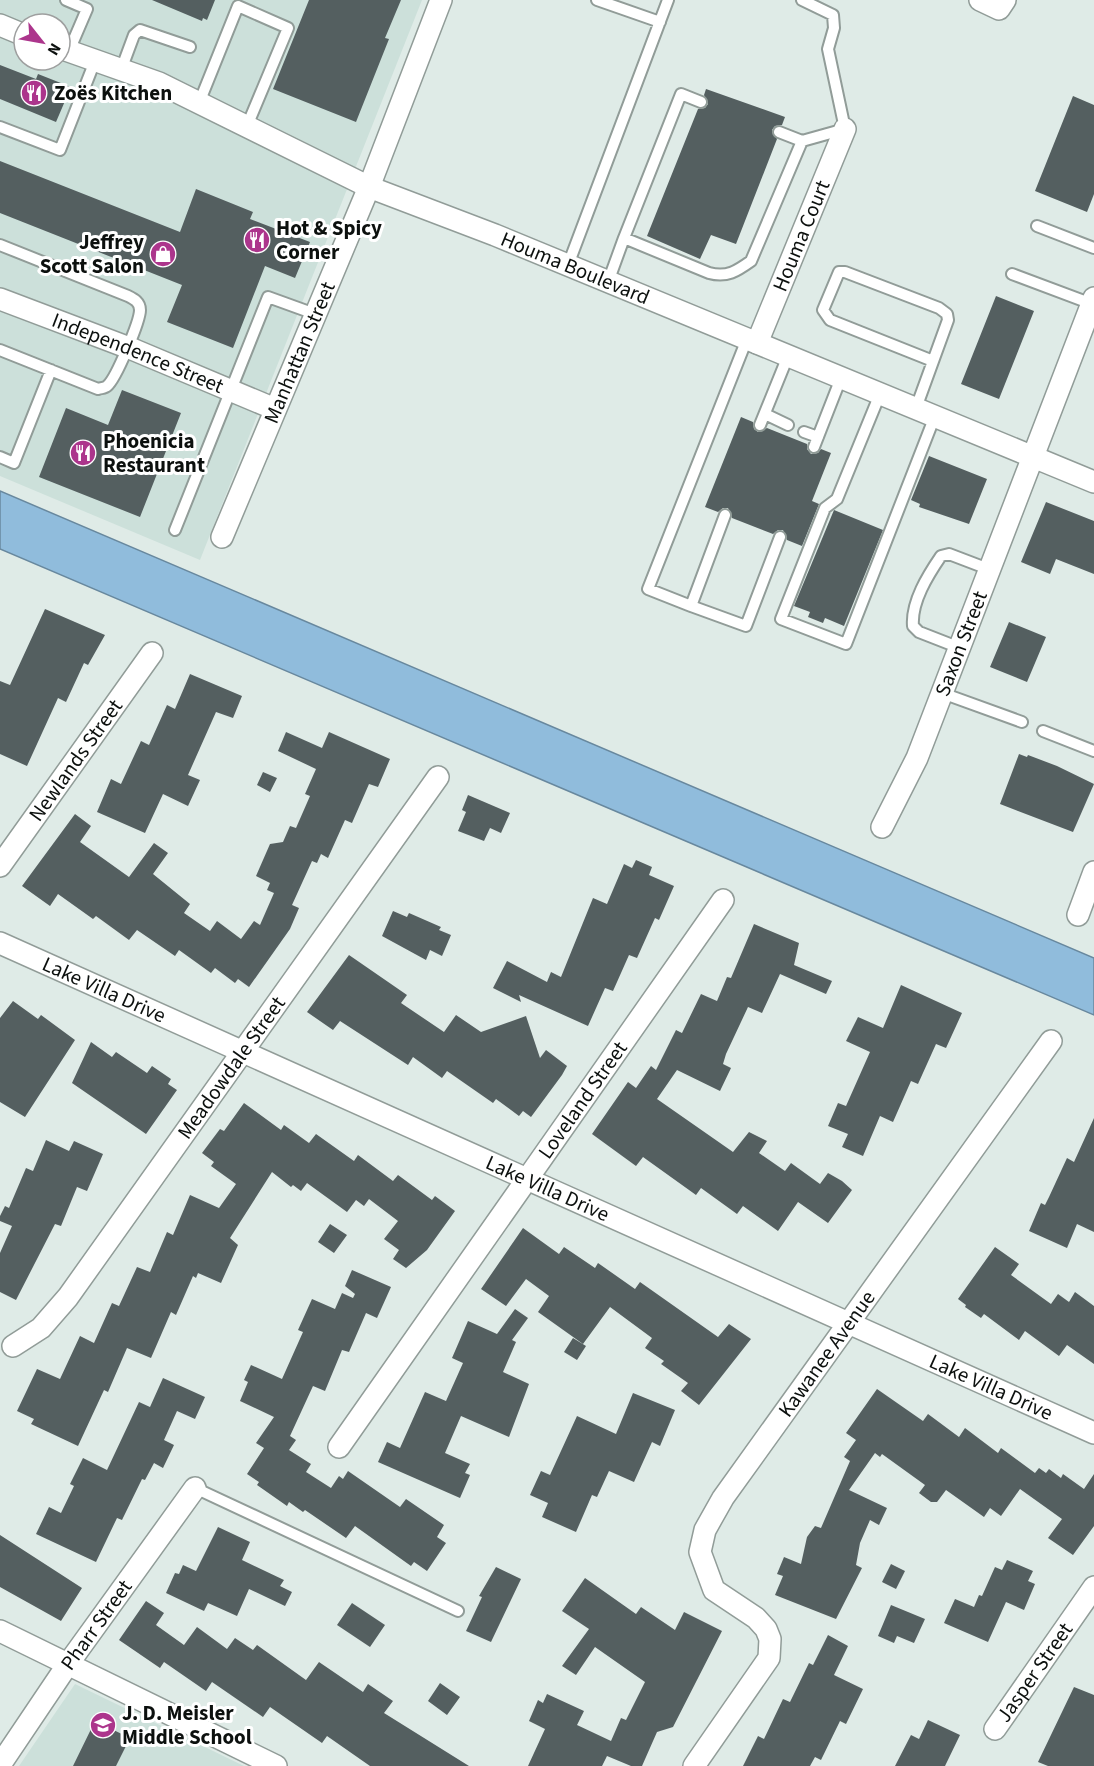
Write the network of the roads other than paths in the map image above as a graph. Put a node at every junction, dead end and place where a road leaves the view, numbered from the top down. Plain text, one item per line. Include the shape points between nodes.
1 (66, 0) edge
2 (441, 0) edge
3 (597, 0) edge
4 (668, 0) edge
5 (802, 0) edge
6 (660, 22) junction
7 (72, 36) edge
8 (190, 47) dead end
9 (72, 53) edge
10 (95, 61) junction
11 (121, 70) junction
12 (701, 102) dead end
13 (199, 103) junction
14 (247, 126) junction
15 (0, 127) edge
16 (845, 129) junction
17 (779, 132) dead end
18 (802, 141) junction
19 (369, 187) junction
20 (1037, 226) dead end
21 (624, 238) junction
22 (0, 245) edge
23 (1094, 248) edge
24 (568, 265) junction
25 (1012, 274) dead end
26 (608, 282) junction
27 (0, 299) edge
28 (1093, 301) edge
29 (315, 314) junction
30 (752, 341) junction
31 (126, 346) junction
32 (0, 351) edge
33 (788, 356) junction
34 (933, 361) junction
35 (51, 370) junction
36 (841, 378) junction
37 (232, 390) junction
38 (880, 394) junction
39 (275, 409) junction
40 (925, 412) junction
41 (788, 424) dead end
42 (804, 432) dead end
43 (0, 457) edge
44 (1035, 457) junction
45 (1094, 482) edge
46 (725, 515) dead end
47 (175, 530) dead end
48 (222, 537) dead end
49 (780, 537) dead end
50 (991, 570) junction
51 (691, 606) junction
52 (960, 648) junction
53 (152, 653) dead end
54 (942, 693) junction
55 (1022, 722) dead end
56 (1043, 731) dead end
57 (1094, 751) edge
58 (438, 777) dead end
59 (882, 827) dead end
60 (0, 866) edge
61 (1094, 872) edge
62 (723, 900) dead end
63 (1078, 915) dead end
64 (0, 943) edge
65 (1051, 1041) dead end
66 (242, 1052) junction
67 (528, 1179) junction
68 (850, 1322) junction
69 (14, 1346) dead end
70 (1094, 1433) edge
71 (339, 1447) dead end
72 (195, 1488) joint
73 (1094, 1587) edge
74 (458, 1611) dead end
75 (0, 1631) edge
76 (68, 1664) junction
77 (995, 1729) dead end
78 (0, 1765) edge
79 (276, 1766) edge
80 (694, 1766) edge

1 - 7 lane via 87,9
2 - 19 street, Manhattan Street
3 - 6 lane
4 - 6 lane
5 - 16 lane via 833,15 828,49
6 - 24 lane
8 - 11 lane via 140,30 134,35
9 - 10 street, Houma Boulevard
10 - 11 street, Houma Boulevard
10 - 15 lane via 60,150
11 - 13 street, Houma Boulevard
12 - 21 lane via 681,94
13 - 14 street, Houma Boulevard
13 - 14 lane via 238,6 288,28
14 - 19 street, Houma Boulevard
16 - 18 lane
16 - 30 street, Houma Court
17 - 18 lane
18 - 21 lane via 751,261 735,273 710,273
19 - 24 street, Houma Boulevard
19 - 29 street, Manhattan Street
20 - 23 lane
21 - 26 lane
22 - 31 lane via 136,300 139,318
24 - 26 street, Houma Boulevard
25 - 28 lane
26 - 30 street, Houma Boulevard
27 - 31 street, Independence Street
28 - 44 street
29 - 37 lane via 268,297
29 - 39 street, Manhattan Street
30 - 33 street, Houma Boulevard
30 - 51 lane via 648,589
31 - 35 lane via 115,374 107,386 98,389
31 - 37 street, Independence Street
32 - 35 lane
33 - 36 street, Houma Boulevard
33 - 41 lane via 763,420
34 - 34 lane via 947,314 839,272 822,310 824,315
34 - 40 lane
35 - 43 lane via 14,463
36 - 38 street, Houma Boulevard
36 - 42 lane via 816,442
37 - 39 street, Independence Street
37 - 47 lane
38 - 40 street, Houma Boulevard
38 - 40 lane via 837,499 825,508 781,619 846,644
39 - 48 street, Manhattan Street
40 - 44 street, Houma Boulevard
44 - 45 street, Houma Boulevard
44 - 50 street, Saxon Street
46 - 51 lane
49 - 51 lane via 746,626
50 - 52 street, Saxon Street
50 - 52 lane via 949,554 941,556 927,576 912,617 913,626
52 - 54 street, Saxon Street
53 - 60 street, Newlands Street
54 - 55 lane
54 - 59 street, Saxon Street via 917,758
56 - 57 lane
58 - 66 street, Meadowdale Street
61 - 63 street
62 - 67 street, Loveland Street
64 - 66 street, Lake Villa Drive
65 - 68 street, Kawanee Avenue
66 - 67 street, Lake Villa Drive
66 - 69 street, Meadowdale Street via 68,1297 41,1328
67 - 68 street, Lake Villa Drive
67 - 71 street, Loveland Street
68 - 70 street, Lake Villa Drive
68 - 80 street, Kawanee Avenue via 723,1498 705,1530 700,1552 714,1590 756,1618 770,1639 769,1658
72 - 74 lane
72 - 76 street, Pharr Street
73 - 77 street, Jasper Street
75 - 76 street
76 - 78 street, Pharr Street
76 - 79 street

